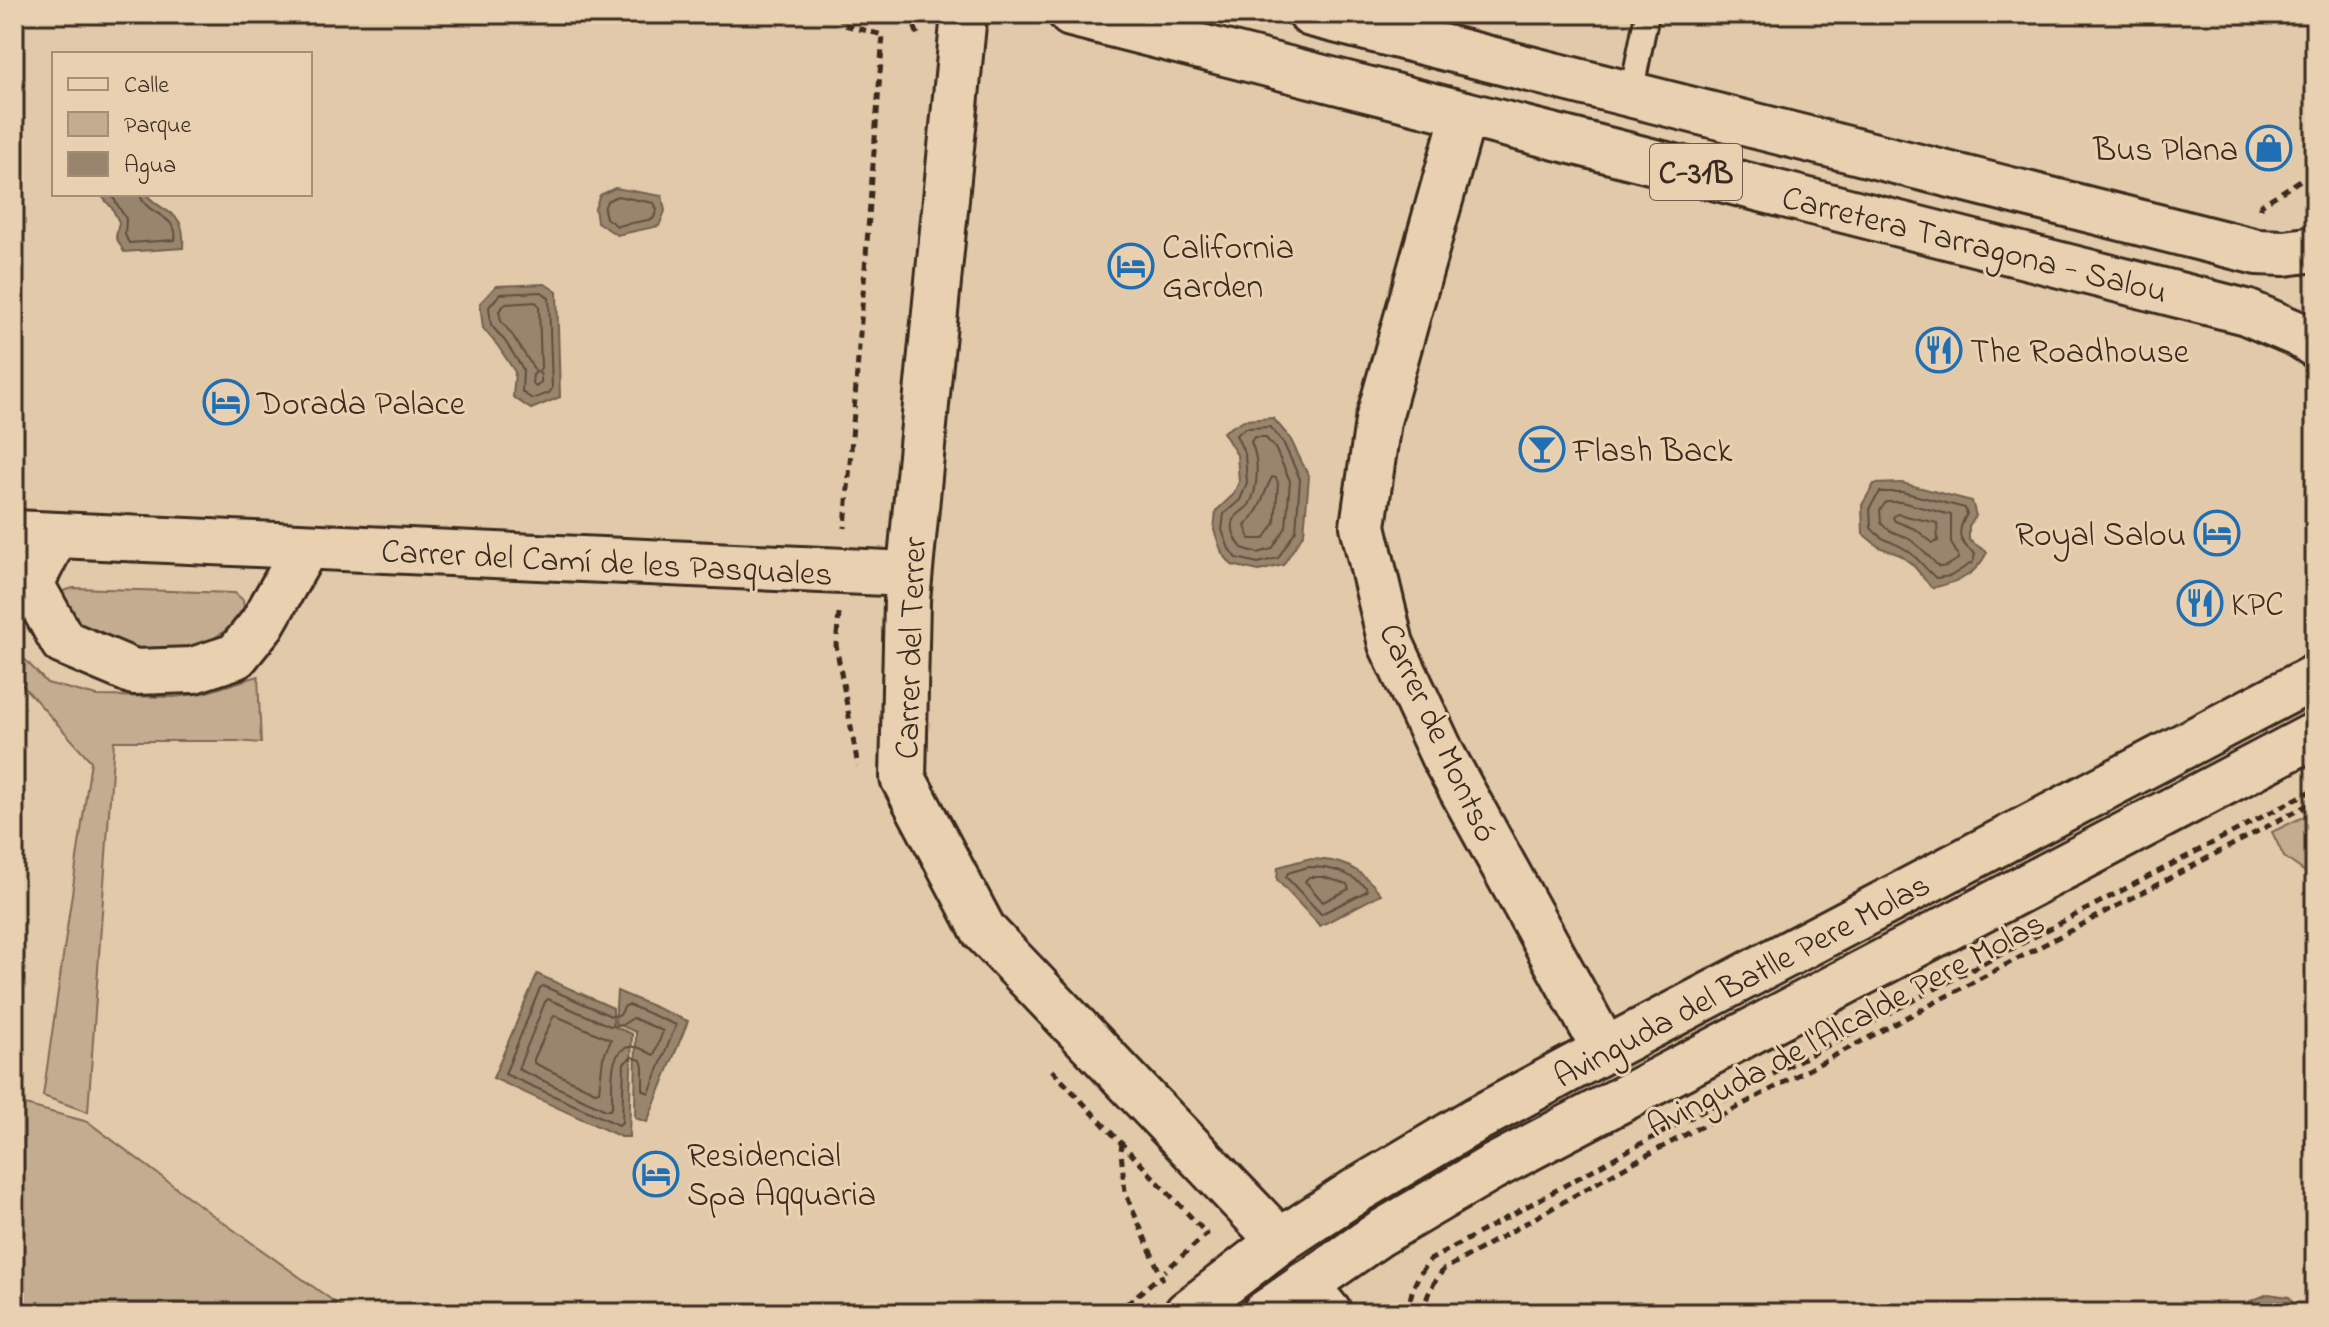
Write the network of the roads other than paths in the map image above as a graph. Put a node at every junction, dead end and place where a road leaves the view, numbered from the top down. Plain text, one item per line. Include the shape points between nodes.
1 (964, 14) edge
2 (1071, 14) edge
3 (1311, 14) edge
4 (1647, 14) edge
5 (1406, 25) edge
6 (1631, 94) junction
7 (1464, 114) junction
8 (2315, 249) edge
9 (2315, 345) edge
10 (35, 534) edge
11 (306, 547) junction
12 (909, 574) junction
13 (2315, 677) edge
14 (2315, 735) edge
15 (1605, 1050) junction
16 (1280, 1241) junction
17 (1317, 1299) edge
18 (1187, 1313) edge
19 (1265, 1313) edge

1 - 12 street, Carrer del Terrer
2 - 7 street, Carretera Tarragona - Salou / C-31B
3 - 5 street, Carretera Tarragona - Salou / C-31B
4 - 6 lane
5 - 6 street, Carretera Tarragona - Salou / C-31B
6 - 8 street, Carretera Tarragona - Salou / C-31B via 2257,252
7 - 9 street, Carretera Tarragona - Salou / C-31B via 2246,312
7 - 15 street, Carrer de Montsó via 1378,421 1363,526 1397,658 1443,756
10 - 11 street, Carrer del Camí de les Pasquales
10 - 11 street, Carrer del Camí de les Pasquales via 31,584 63,642 134,672 193,670 236,656 262,624
11 - 12 street, Carrer del Camí de les Pasquales
12 - 16 street, Carrer del Terrer via 903,778 984,931
13 - 15 street, Avinguda del Batlle Pere Molas
14 - 17 street, Avinguda del Batlle Pere Molas via 1491,1168 1379,1234
15 - 16 street, Avinguda del Batlle Pere Molas via 1477,1119
16 - 18 street, Avinguda del Batlle Pere Molas
17 - 19 street, Avinguda del Batlle Pere Molas

